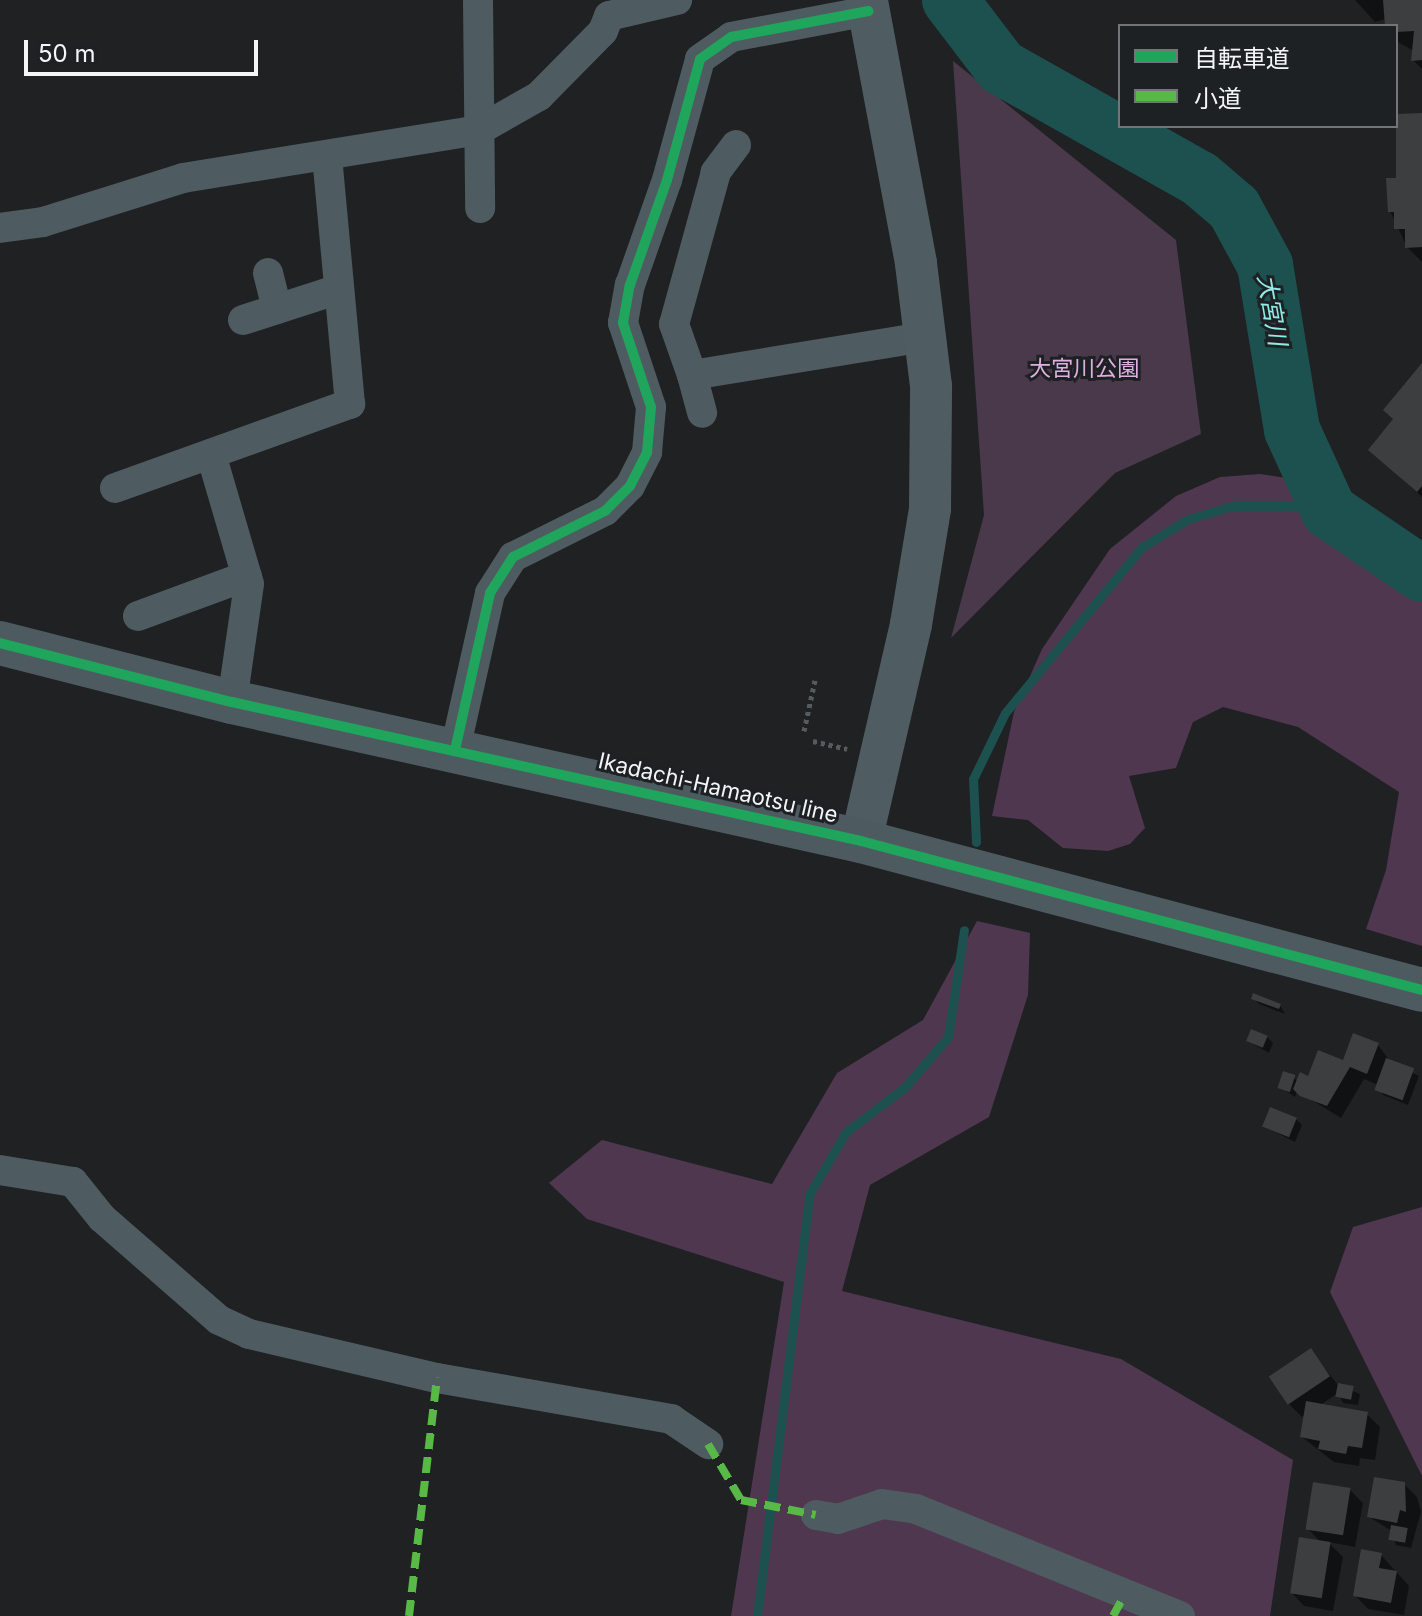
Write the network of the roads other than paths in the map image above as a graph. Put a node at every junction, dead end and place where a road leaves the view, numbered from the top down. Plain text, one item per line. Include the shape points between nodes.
1 (478, 0) edge
2 (677, 0) edge
3 (868, 6) edge
4 (479, 130) junction
5 (736, 145) dead end
6 (327, 155) junction
7 (480, 208) dead end
8 (0, 228) edge
9 (268, 273) dead end
10 (339, 289) junction
11 (277, 309) junction
12 (243, 320) dead end
13 (925, 337) junction
14 (692, 375) junction
15 (702, 413) dead end
16 (211, 454) junction
17 (115, 488) dead end
18 (247, 576) junction
19 (138, 616) dead end
20 (3, 648) edge
21 (232, 702) junction
22 (455, 750) junction
23 (861, 841) junction
24 (1422, 990) edge
25 (0, 1170) edge
26 (708, 1444) dead end
27 (816, 1515) dead end
28 (1180, 1616) edge

1 - 4 street
2 - 4 street via 609,16 603,31 539,96
3 - 13 street
3 - 22 street via 731,37 700,59 623,323 651,407 647,452 630,486 605,511 513,557 490,593
4 - 6 street
4 - 7 street
5 - 14 street via 716,172 674,324
6 - 8 street via 183,178 43,222
6 - 10 street
9 - 11 street
10 - 11 street
10 - 16 street via 350,404
11 - 12 street
13 - 14 street
13 - 23 street via 931,386 930,509 911,624
14 - 15 street
16 - 17 street
16 - 18 street
18 - 19 street
18 - 21 street
20 - 21 main road, Ikadachi-Hamaotsu line
21 - 22 main road, Ikadachi-Hamaotsu line
22 - 23 main road, Ikadachi-Hamaotsu line
23 - 24 main road, Ikadachi-Hamaotsu line
25 - 26 street via 73,1182 102,1218 219,1320 249,1334 437,1378 671,1419
27 - 28 street via 838,1519 882,1504 916,1509

